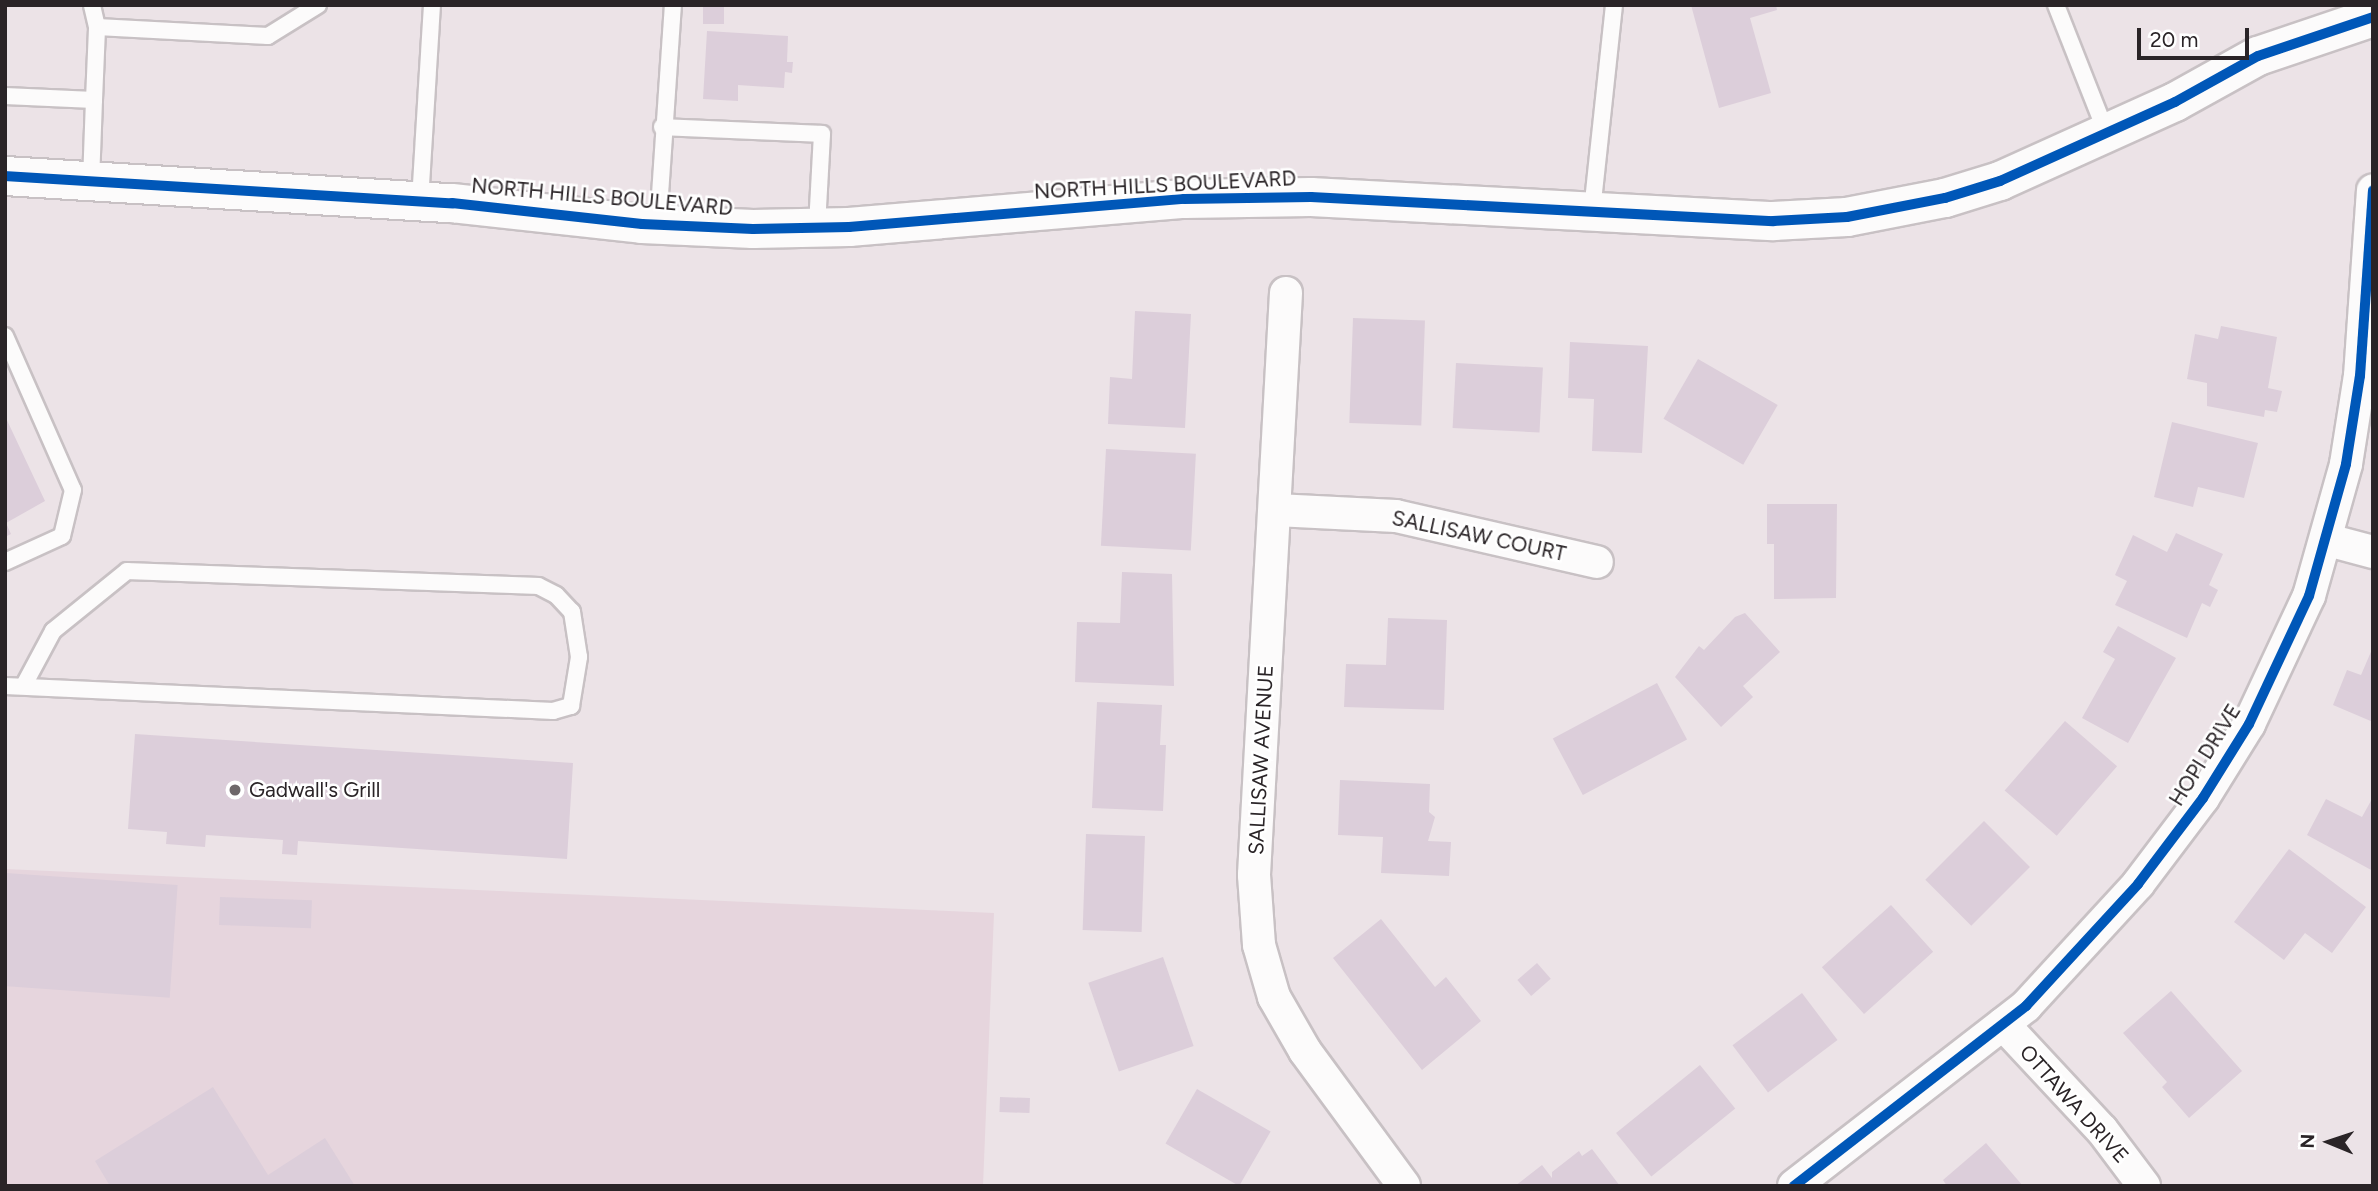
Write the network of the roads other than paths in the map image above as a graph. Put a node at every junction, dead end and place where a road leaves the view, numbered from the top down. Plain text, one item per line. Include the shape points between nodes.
1 (92, 5) edge
2 (318, 5) edge
3 (432, 5) edge
4 (673, 5) edge
5 (1614, 5) edge
6 (2056, 5) edge
7 (2373, 17) edge
8 (97, 27) junction
9 (5, 96) edge
10 (94, 100) junction
11 (662, 127) junction
12 (2106, 132) junction
13 (5, 176) edge
14 (91, 182) junction
15 (2373, 190) edge
16 (420, 201) junction
17 (1592, 211) junction
18 (658, 225) junction
19 (817, 228) junction
20 (1286, 293) dead end
21 (5, 336) edge
22 (1276, 510) junction
23 (2328, 540) junction
24 (2373, 552) edge
25 (5, 562) edge
26 (1597, 562) dead end
27 (24, 685) junction
28 (5, 686) edge
29 (2003, 1024) junction
30 (1404, 1186) edge
31 (1794, 1186) edge
32 (2144, 1186) edge

1 - 8 lane
2 - 8 lane via 268,36
3 - 16 lane
4 - 11 lane
5 - 17 lane
6 - 12 lane
7 - 12 street, NORTH HILLS BOULEVARD via 2258,56 2175,102
8 - 10 lane
9 - 10 lane
10 - 14 lane
11 - 18 lane
11 - 19 lane via 822,135
12 - 17 street, NORTH HILLS BOULEVARD via 2000,181 1897,209 1847,217 1773,221
13 - 14 street, NORTH HILLS BOULEVARD
14 - 16 street, NORTH HILLS BOULEVARD
15 - 23 street, HOPI DRIVE via 2360,376
16 - 18 street, NORTH HILLS BOULEVARD
17 - 19 street, NORTH HILLS BOULEVARD via 1311,197 1184,199
18 - 19 street, NORTH HILLS BOULEVARD
20 - 22 street, SALLISAW AVENUE
21 - 25 lane via 73,490 62,536
22 - 26 street, SALLISAW COURT via 1396,516
22 - 30 street, SALLISAW AVENUE via 1254,875 1259,945 1274,997 1305,1051
23 - 24 street
23 - 29 street, HOPI DRIVE via 2278,666 2203,799 2138,884 2026,1006
27 - 27 lane via 553,711 571,706 579,657 572,612 556,594 538,586 127,571 53,631
27 - 28 lane
29 - 31 street, HOPI DRIVE
29 - 32 street, OTTAWA DRIVE via 2102,1130

